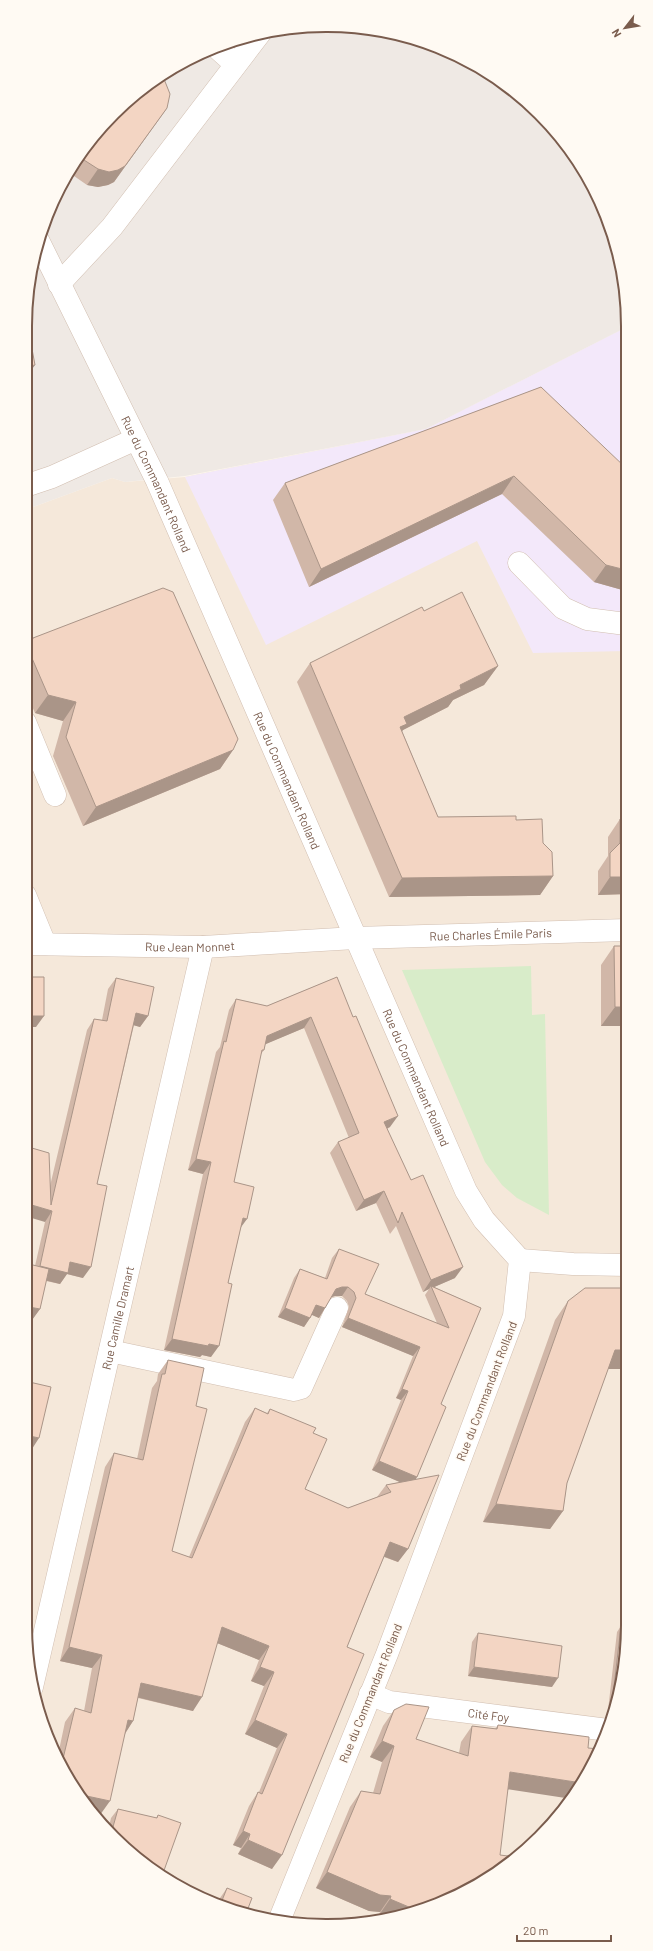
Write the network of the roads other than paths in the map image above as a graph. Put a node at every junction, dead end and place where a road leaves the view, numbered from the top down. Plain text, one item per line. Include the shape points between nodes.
1 (253, 41) edge
2 (221, 52) edge
3 (235, 64) junction
4 (42, 249) edge
5 (60, 284) junction
6 (136, 439) junction
7 (32, 484) edge
8 (519, 563) dead end
9 (621, 623) edge
10 (32, 739) edge
11 (55, 795) dead end
12 (32, 929) edge
13 (621, 930) edge
14 (355, 938) junction
15 (35, 944) edge
16 (203, 947) junction
17 (520, 1260) junction
18 (621, 1265) edge
19 (337, 1308) dead end
20 (110, 1351) junction
21 (36, 1670) edge
22 (370, 1694) junction
23 (602, 1729) edge
24 (281, 1915) edge

1 - 3 street
2 - 3 street
3 - 5 street via 112,227
4 - 5 street, Rue du Commandant Rolland
5 - 6 street, Rue du Commandant Rolland
6 - 7 street
6 - 14 street, Rue du Commandant Rolland via 157,481
8 - 9 street via 563,608 587,619
10 - 11 street
12 - 15 street
13 - 14 street, Rue Charles Émile Paris
14 - 16 street, Rue Jean Monnet
14 - 17 street, Rue du Commandant Rolland via 466,1191 484,1220
15 - 16 street, Rue Jean Monnet
16 - 20 street, Rue Camille Dramart
17 - 18 street
17 - 22 street, Rue du Commandant Rolland via 514,1316
19 - 20 street via 301,1388 294,1390
20 - 21 street, Rue Camille Dramart
22 - 23 street, Cité Foy via 388,1702
22 - 24 street, Rue du Commandant Rolland

